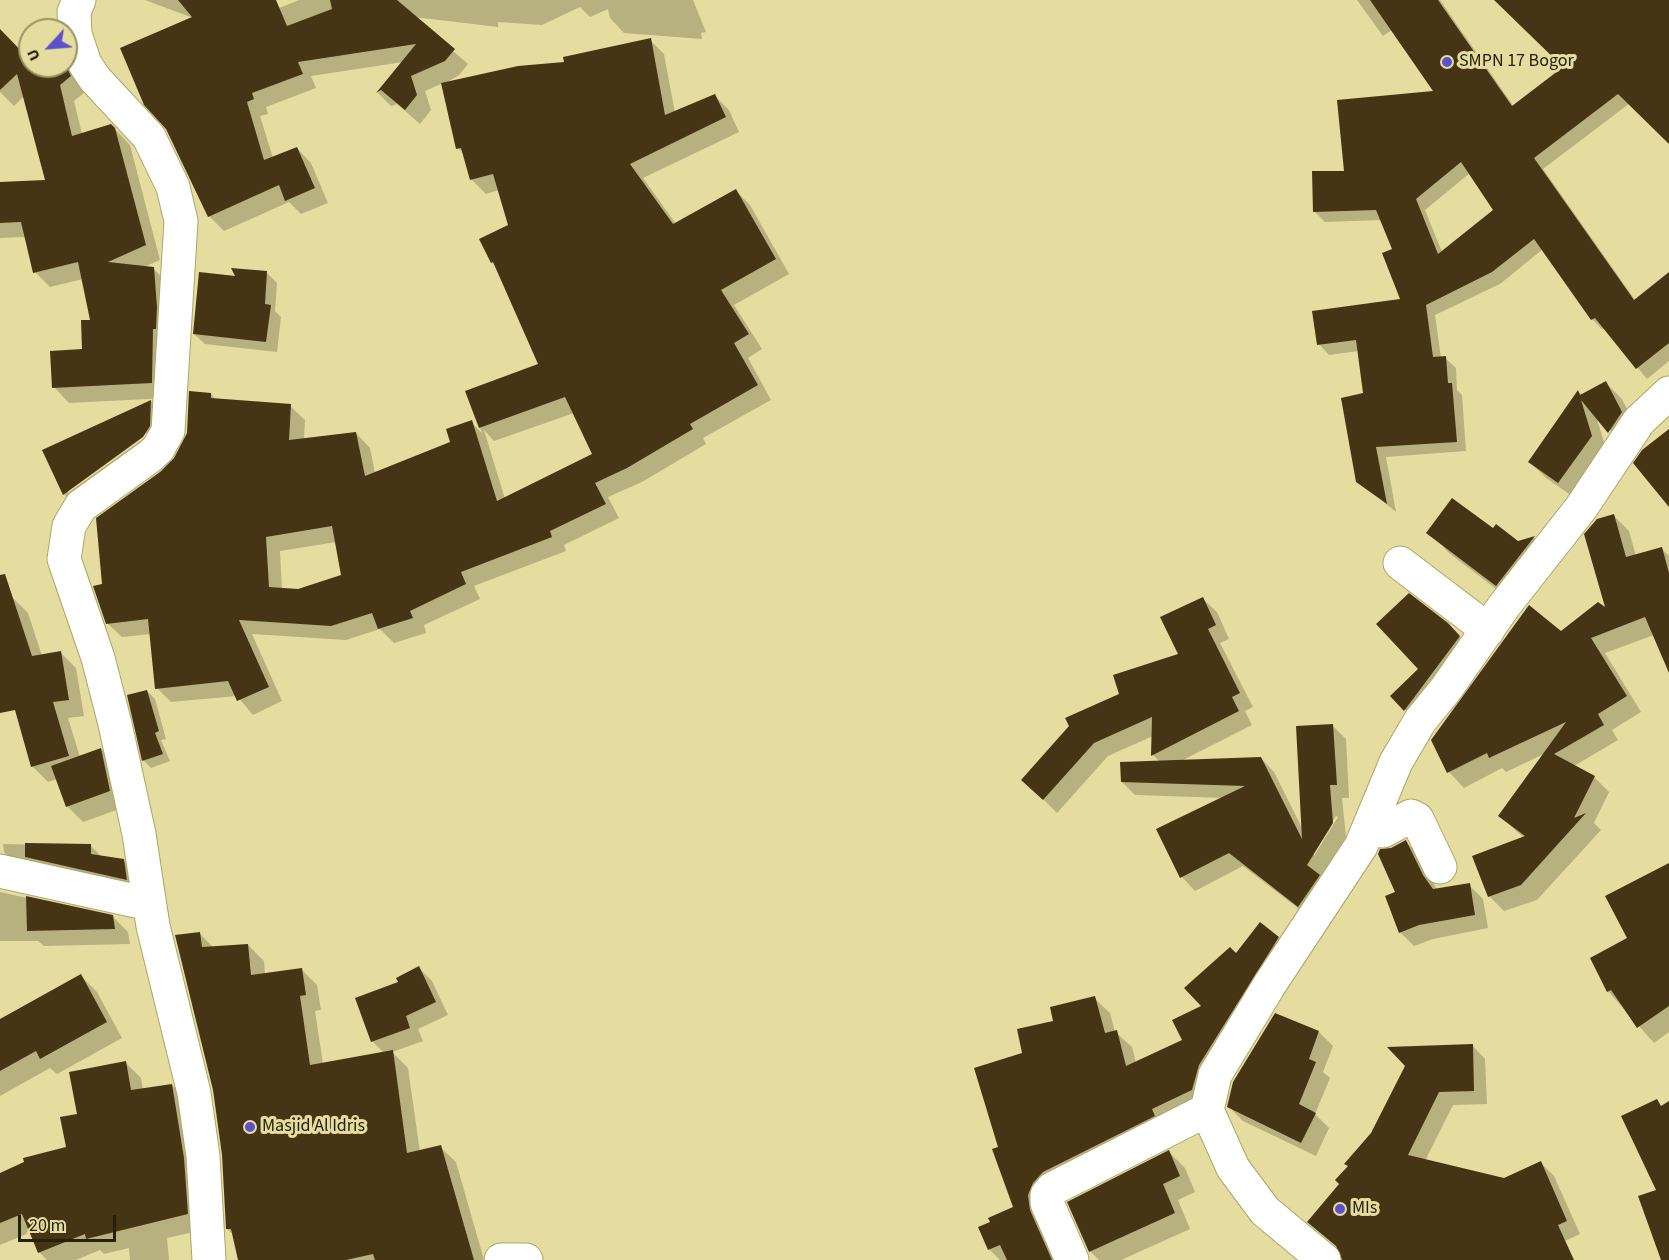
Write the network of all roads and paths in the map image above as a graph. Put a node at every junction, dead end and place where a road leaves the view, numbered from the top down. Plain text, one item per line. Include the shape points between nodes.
1 (79, 0) edge
2 (1669, 393) edge
3 (1400, 563) dead end
4 (1488, 630) junction
5 (1371, 825) junction
6 (1440, 867) dead end
7 (0, 871) edge
8 (148, 904) junction
9 (1207, 1110) junction
10 (209, 1260) edge
11 (501, 1260) edge
12 (526, 1260) edge
13 (1072, 1260) edge
14 (1324, 1260) edge

1 - 8 street via 75,34 85,64 149,137 173,187 181,221 168,430 149,457 81,506 69,526 64,548 66,569 98,658 118,734 139,834
2 - 4 street via 1639,421 1581,508
3 - 4 street
4 - 5 street via 1408,740
5 - 6 street via 1383,831 1411,816 1417,819
5 - 9 street via 1227,1054 1215,1075
7 - 8 street
8 - 10 street via 194,1093 203,1156
9 - 13 street via 1052,1189 1047,1203
9 - 14 street via 1220,1144 1247,1188 1266,1211
11 - 12 street

